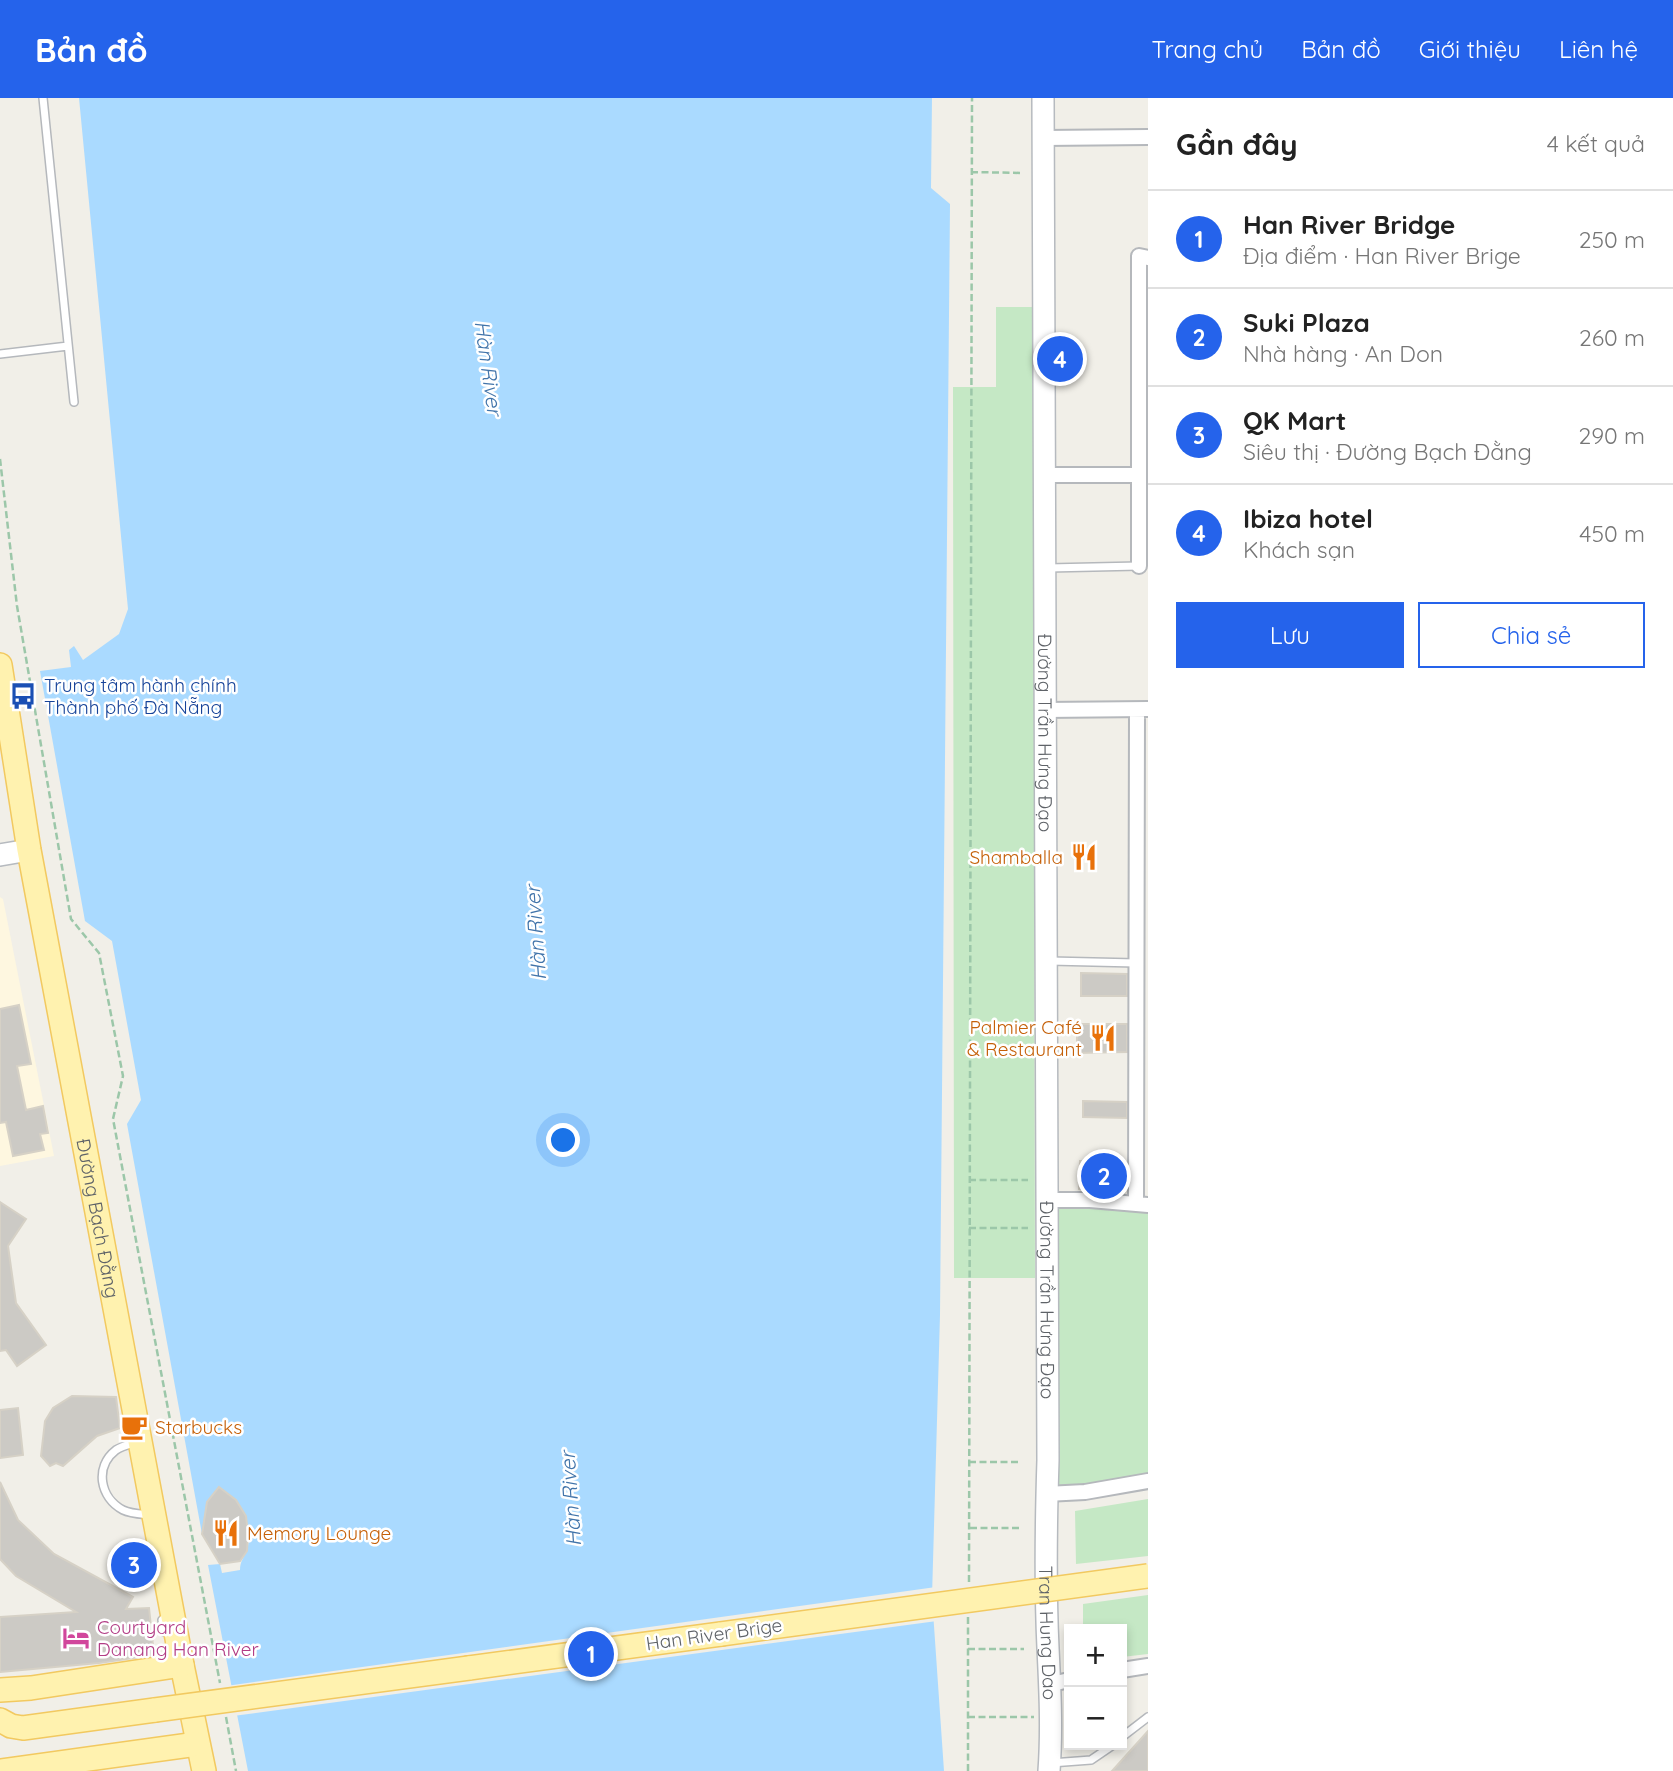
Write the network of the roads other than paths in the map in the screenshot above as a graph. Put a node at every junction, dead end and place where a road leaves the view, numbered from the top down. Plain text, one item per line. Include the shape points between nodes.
1 (43, 98) edge
2 (1043, 98) edge
3 (1148, 137) edge
4 (1043, 138) junction
5 (1148, 258) edge
6 (68, 346) junction
7 (0, 354) edge
8 (74, 402) dead end
9 (1144, 403) edge
10 (1144, 460) edge
11 (1045, 475) junction
12 (1139, 475) junction
13 (1139, 566) joint
14 (1044, 568) junction
15 (0, 665) edge
16 (1142, 709) edge
17 (1044, 710) junction
18 (29, 850) junction
19 (0, 855) edge
20 (1046, 961) junction
21 (1136, 963) junction
22 (1046, 1200) junction
23 (1142, 1204) edge
24 (141, 1440) junction
25 (1148, 1481) edge
26 (1046, 1494) junction
27 (155, 1516) junction
28 (1148, 1576) edge
29 (182, 1665) junction
30 (1148, 1666) edge
31 (1127, 1669) edge
32 (1060, 1682) edge
33 (31, 1688) junction
34 (0, 1690) edge
35 (0, 1696) edge
36 (1148, 1717) edge
37 (0, 1720) edge
38 (11, 1728) edge
39 (1127, 1734) edge
40 (0, 1735) edge
41 (197, 1744) junction
42 (1106, 1750) edge
43 (1050, 1767) edge
44 (2, 1771) edge
45 (204, 1771) edge

1 - 6 lane
2 - 4 main road, Đường Trần Hưng Đạo
3 - 4 street
4 - 11 main road, Đường Trần Hưng Đạo
5 - 9 street via 1139,256
6 - 7 lane
6 - 8 lane
9 - 10 street
10 - 12 street
11 - 12 street
11 - 14 main road, Đường Trần Hưng Đạo
12 - 13 street
13 - 14 lane
14 - 17 main road, Đường Trần Hưng Đạo
15 - 18 main road, Đường Bạch Đằng
16 - 17 street
16 - 21 street
17 - 20 main road, Đường Trần Hưng Đạo
18 - 19 main road
18 - 24 main road, Đường Bạch Đằng
20 - 21 lane
20 - 22 main road, Đường Trần Hưng Đạo
21 - 23 street
22 - 23 street
22 - 26 main road, Đường Trần Hưng Đạo
24 - 27 main road, Đường Bạch Đằng
24 - 27 lane via 117,1450 104,1464 102,1485 112,1503 126,1512
25 - 26 street
26 - 32 main road, Tran Hung Dao via 1048,1648
27 - 29 main road, Đường Bạch Đằng
28 - 38 main road, Han River Brige, bridge
29 - 33 main road
29 - 41 main road, Đường Bạch Đằng
30 - 31 street
32 - 43 main road, Tran Hung Dao via 1050,1717
33 - 34 main road
33 - 35 main road
36 - 39 lane
37 - 38 main road
38 - 40 main road, Han River Brige
41 - 44 main road
41 - 45 main road, Đường Bạch Đằng
42 - 43 lane via 1091,1760

